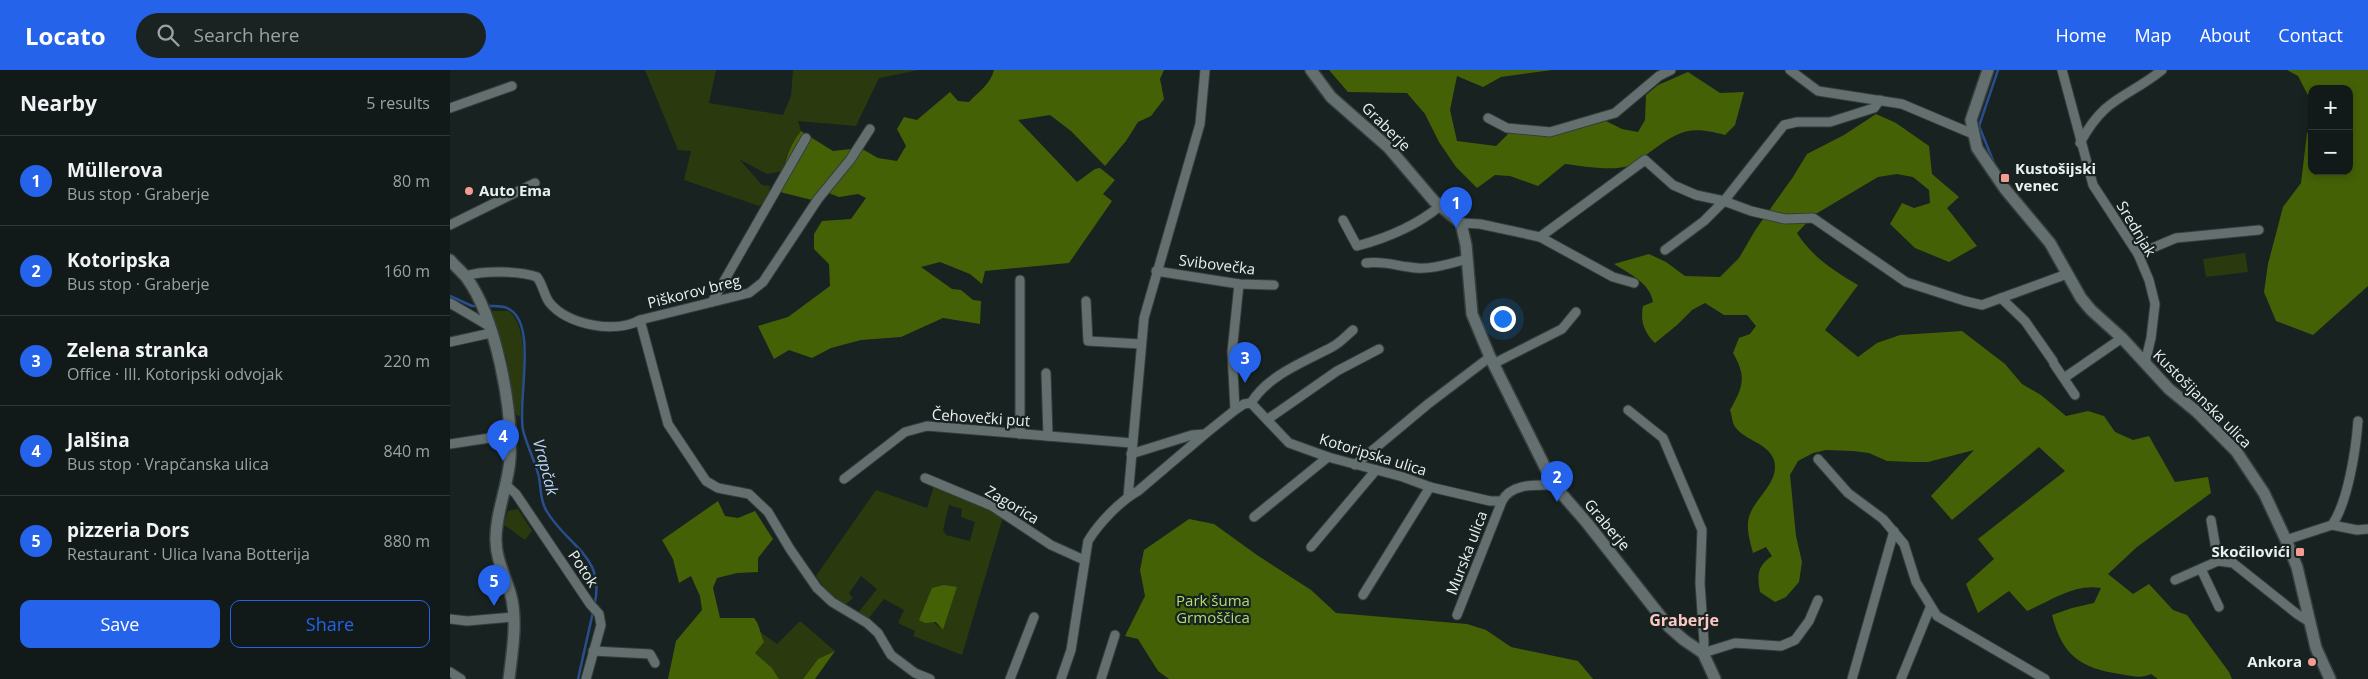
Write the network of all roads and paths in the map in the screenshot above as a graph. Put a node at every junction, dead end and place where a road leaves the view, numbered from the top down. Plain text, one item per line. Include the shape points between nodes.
1 (1205, 70) edge
2 (1311, 70) edge
3 (1671, 70) edge
4 (1790, 70) edge
5 (1988, 70) edge
6 (2062, 70) edge
7 (2162, 70) edge
8 (512, 86) dead end
9 (1880, 100) junction
10 (450, 108) edge
11 (1488, 118) dead end
12 (870, 129) dead end
13 (1973, 134) junction
14 (806, 138) dead end
15 (2080, 143) junction
16 (535, 183) dead end
17 (1724, 202) junction
18 (1440, 206) junction
19 (1343, 220) dead end
20 (1461, 222) junction
21 (450, 225) edge
22 (2259, 230) dead end
23 (1540, 237) junction
24 (1665, 250) dead end
25 (2138, 254) junction
26 (1467, 259) junction
27 (450, 260) edge
28 (1366, 263) dead end
29 (1156, 271) junction
30 (2067, 274) junction
31 (466, 276) junction
32 (1020, 280) dead end
33 (1634, 283) dead end
34 (1239, 284) junction
35 (1274, 285) dead end
36 (2001, 298) junction
37 (1086, 301) dead end
38 (712, 302) junction
39 (450, 303) edge
40 (1576, 312) dead end
41 (640, 320) junction
42 (490, 329) junction
43 (1353, 330) dead end
44 (2122, 338) junction
45 (450, 342) edge
46 (1141, 344) junction
47 (1379, 349) dead end
48 (1492, 360) junction
49 (2145, 362) junction
50 (1046, 373) dead end
51 (2064, 378) junction
52 (2075, 395) dead end
53 (1251, 403) junction
54 (1235, 410) junction
55 (1628, 410) dead end
56 (1268, 419) junction
57 (2358, 421) dead end
58 (1020, 434) junction
59 (1205, 434) junction
60 (510, 435) junction
61 (1048, 436) junction
62 (1132, 443) junction
63 (450, 444) edge
64 (1131, 454) junction
65 (1328, 457) junction
66 (1818, 459) dead end
67 (1355, 465) junction
68 (1376, 470) junction
69 (925, 478) dead end
70 (844, 479) dead end
71 (506, 484) junction
72 (1554, 485) junction
73 (1430, 487) junction
74 (1128, 496) junction
75 (1502, 501) junction
76 (1254, 517) dead end
77 (2211, 520) dead end
78 (2332, 525) junction
79 (2368, 529) edge
80 (1894, 532) junction
81 (2286, 540) junction
82 (1310, 547) dead end
83 (1084, 560) junction
84 (2218, 561) junction
85 (2201, 569) junction
86 (2175, 580) dead end
87 (1363, 595) dead end
88 (1818, 600) dead end
89 (2219, 607) dead end
90 (1930, 608) junction
91 (1457, 616) dead end
92 (514, 617) junction
93 (1034, 617) dead end
94 (450, 619) edge
95 (2308, 620) junction
96 (1115, 636) dead end
97 (593, 652) junction
98 (1703, 653) junction
99 (655, 663) dead end
100 (450, 672) edge
101 (461, 679) edge
102 (509, 679) edge
103 (586, 679) edge
104 (930, 679) edge
105 (1010, 679) edge
106 (1061, 679) edge
107 (1100, 679) edge
108 (1715, 679) edge
109 (1852, 679) edge
110 (1901, 679) edge
111 (2045, 679) edge
112 (2330, 679) edge

1 - 29 street via 1200,124
2 - 18 street, Graberje via 1331,97 1388,147
3 - 11 street via 1615,113 1550,132 1507,128
4 - 9 street via 1818,91
5 - 13 street, Kustošijanska ulica via 1971,120
6 - 15 street, Srednjak
7 - 15 street via 2110,103 2091,122
8 - 10 street
9 - 13 street via 1912,108
9 - 17 street via 1874,108 1830,122 1784,125
12 - 38 street, Piškorov breg via 763,282 749,293
13 - 30 street, Kustošijanska ulica via 1977,148 1994,176 2050,243
14 - 38 street
15 - 25 street, Srednjak via 2093,185
16 - 21 street
17 - 23 street via 1673,186 1645,160
17 - 24 street via 1704,222
17 - 36 street via 1785,219 1813,218 1906,282 1982,305
18 - 19 street via 1398,232 1357,246
18 - 20 street, Graberje
20 - 23 street
20 - 26 street, Graberje
22 - 25 street via 2176,238
23 - 33 street via 1612,277
25 - 49 street, Srednjak via 2155,304
26 - 28 street via 1426,268
26 - 48 street, Graberje via 1472,314
27 - 31 street
29 - 34 street, Svibovečka
29 - 46 street
30 - 36 street
30 - 44 street, Kustošijanska ulica via 2091,310
31 - 41 street, Piškorov breg via 497,273 531,275 540,281 550,303 570,318 620,326
31 - 42 street
32 - 58 street
34 - 35 street, Svibovečka
34 - 54 street via 1232,352
36 - 51 street via 2025,322
37 - 46 street via 1088,341
38 - 41 street, Piškorov breg
39 - 42 street
40 - 48 street via 1562,329
41 - 104 street via 668,424 706,481 718,488 749,494 768,512 818,588 832,602 867,623 878,633 891,654 915,673
42 - 45 street
42 - 60 street via 501,364
43 - 53 street via 1334,346 1304,360 1272,381 1256,394
44 - 49 street, Kustošijanska ulica
44 - 51 street
46 - 62 street
47 - 56 street via 1337,372
48 - 67 street via 1428,404
48 - 72 street, Graberje
49 - 81 street, Kustošijanska ulica via 2169,389 2232,446 2264,493
50 - 61 street
51 - 52 street
53 - 54 street
53 - 56 street, Kotoripska ulica
54 - 59 street
55 - 98 street via 1663,438 1702,530
56 - 65 street, Kotoripska ulica via 1290,443
57 - 78 street via 2352,465 2341,508
58 - 61 street, Čehovečki put
58 - 70 street, Čehovečki put via 927,426 905,432
59 - 64 street
59 - 74 street
60 - 63 street
60 - 71 street
61 - 62 street, Čehovečki put
62 - 64 street
64 - 74 street
65 - 67 street, Kotoripska ulica
65 - 76 street
66 - 80 street via 1848,493 1884,519
67 - 68 street, Kotoripska ulica
68 - 73 street, Kotoripska ulica
68 - 82 street
69 - 83 street, Zagorica via 992,506 1051,545
71 - 92 street via 496,530 496,548
71 - 97 street, Potok via 600,614 601,625
72 - 75 street via 1514,489
72 - 98 street, Graberje via 1669,626
73 - 75 street, Kotoripska ulica
73 - 87 street
74 - 83 street via 1097,525 1088,541
75 - 91 street, Murska ulica
77 - 84 street
78 - 79 street
78 - 81 street
80 - 90 street via 1904,544 1916,582
80 - 109 street
81 - 95 street, Kustošijanska ulica via 2297,567
83 - 106 street via 1072,650
84 - 85 street
84 - 95 street via 2233,563
85 - 86 street
85 - 89 street
88 - 98 street via 1795,640 1781,646 1735,643
90 - 110 street
90 - 111 street via 1948,624
92 - 94 street via 467,621
92 - 102 street
93 - 105 street
95 - 112 street, Kustošijanska ulica
96 - 107 street
97 - 99 street via 650,654
97 - 103 street, Potok
98 - 108 street
100 - 101 street

